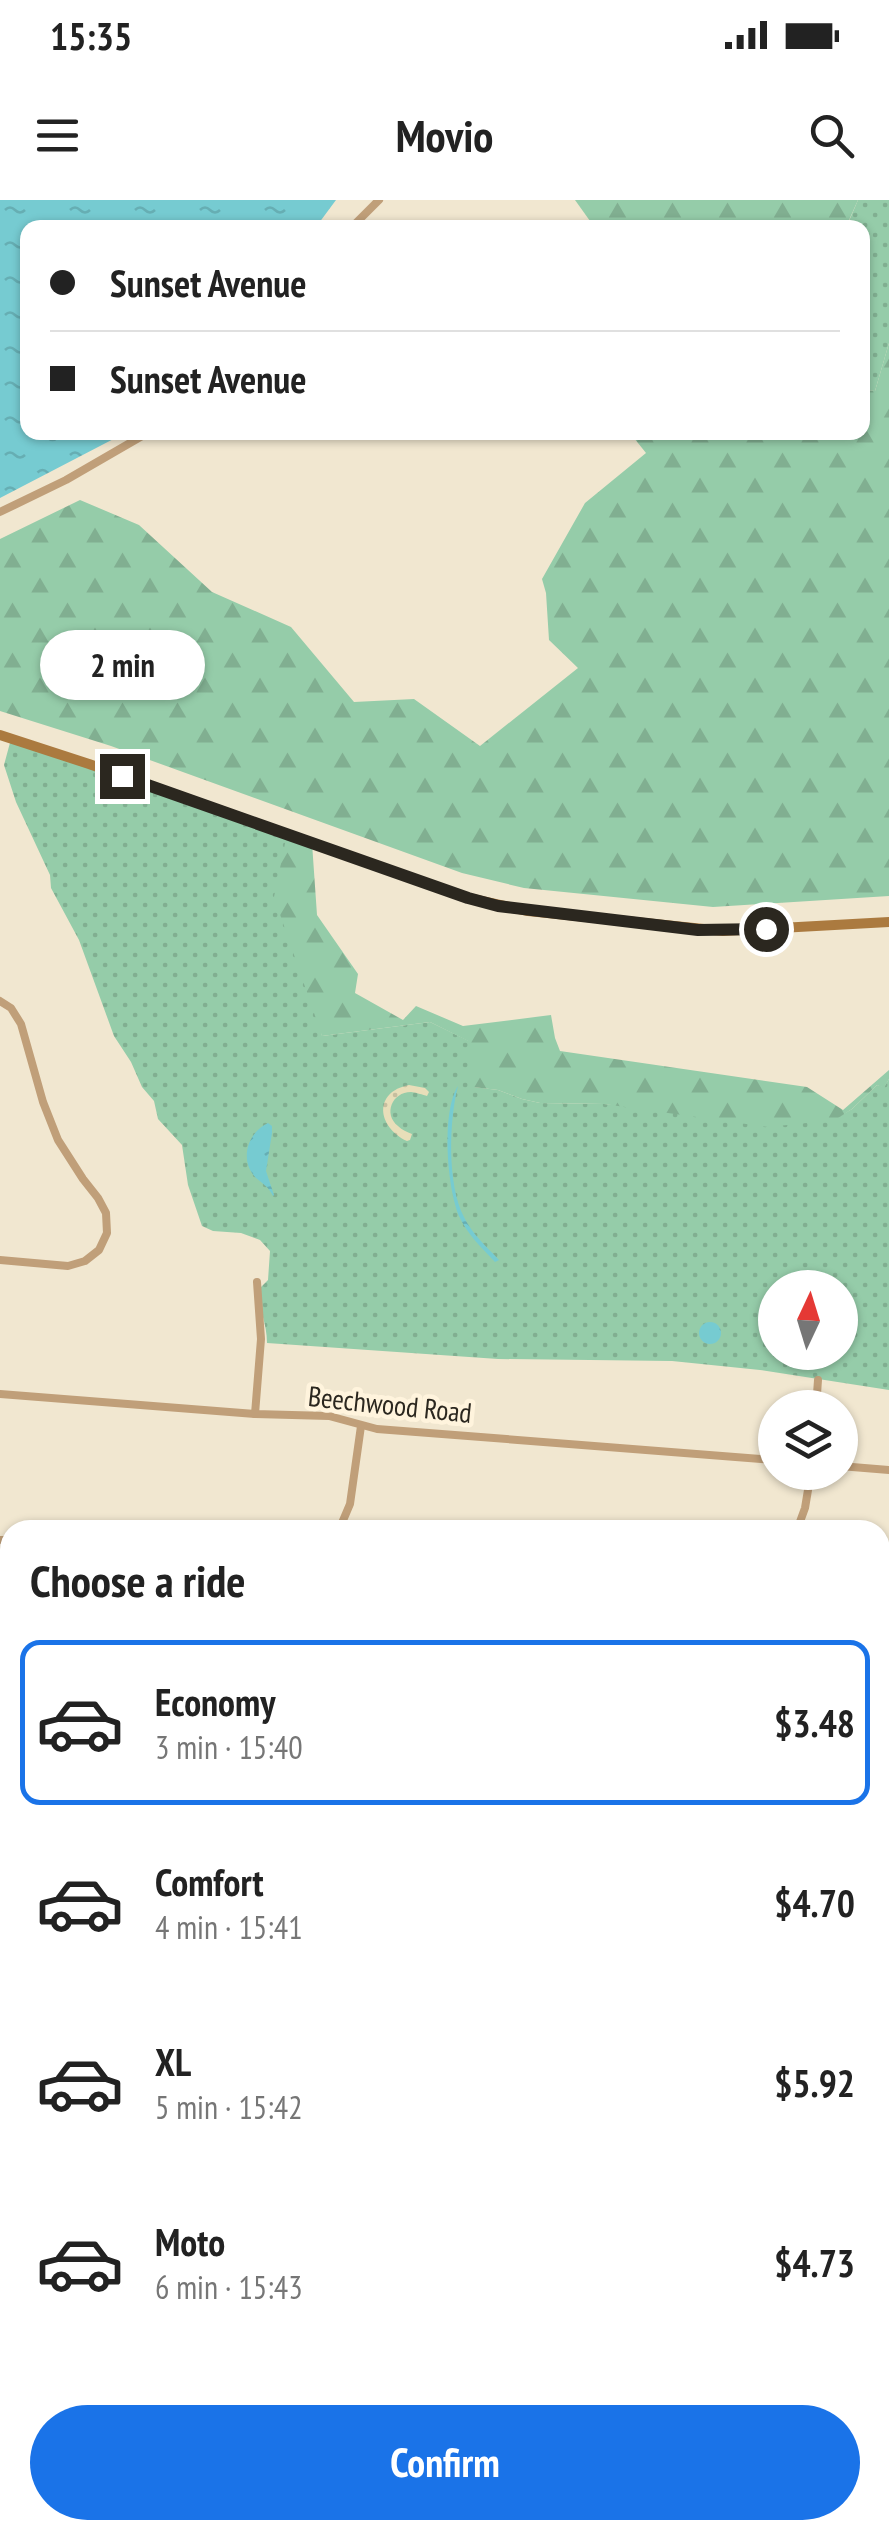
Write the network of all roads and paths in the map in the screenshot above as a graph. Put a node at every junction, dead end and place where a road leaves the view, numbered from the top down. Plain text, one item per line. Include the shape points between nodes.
1 (380, 200) edge
2 (359, 220) edge
3 (134, 440) edge
4 (0, 512) edge
5 (0, 736) edge
6 (889, 922) edge
7 (0, 1001) edge
8 (0, 1260) edge
9 (256, 1282) dead end
10 (818, 1380) dead end
11 (817, 1390) edge
12 (0, 1394) edge
13 (256, 1414) junction
14 (361, 1426) junction
15 (758, 1459) edge
16 (858, 1467) edge
17 (889, 1470) edge
18 (808, 1490) edge
19 (343, 1520) edge
20 (801, 1520) edge

1 - 2 street
3 - 4 street
5 - 6 street via 498,906 723,932
7 - 8 street via 21,1024 47,1114 108,1223 99,1250 77,1264
9 - 13 street
10 - 11 street
12 - 13 street, Beechwood Road
13 - 14 street, Beechwood Road via 329,1416
14 - 15 street, Beechwood Road
14 - 19 street
16 - 17 street
18 - 20 street

